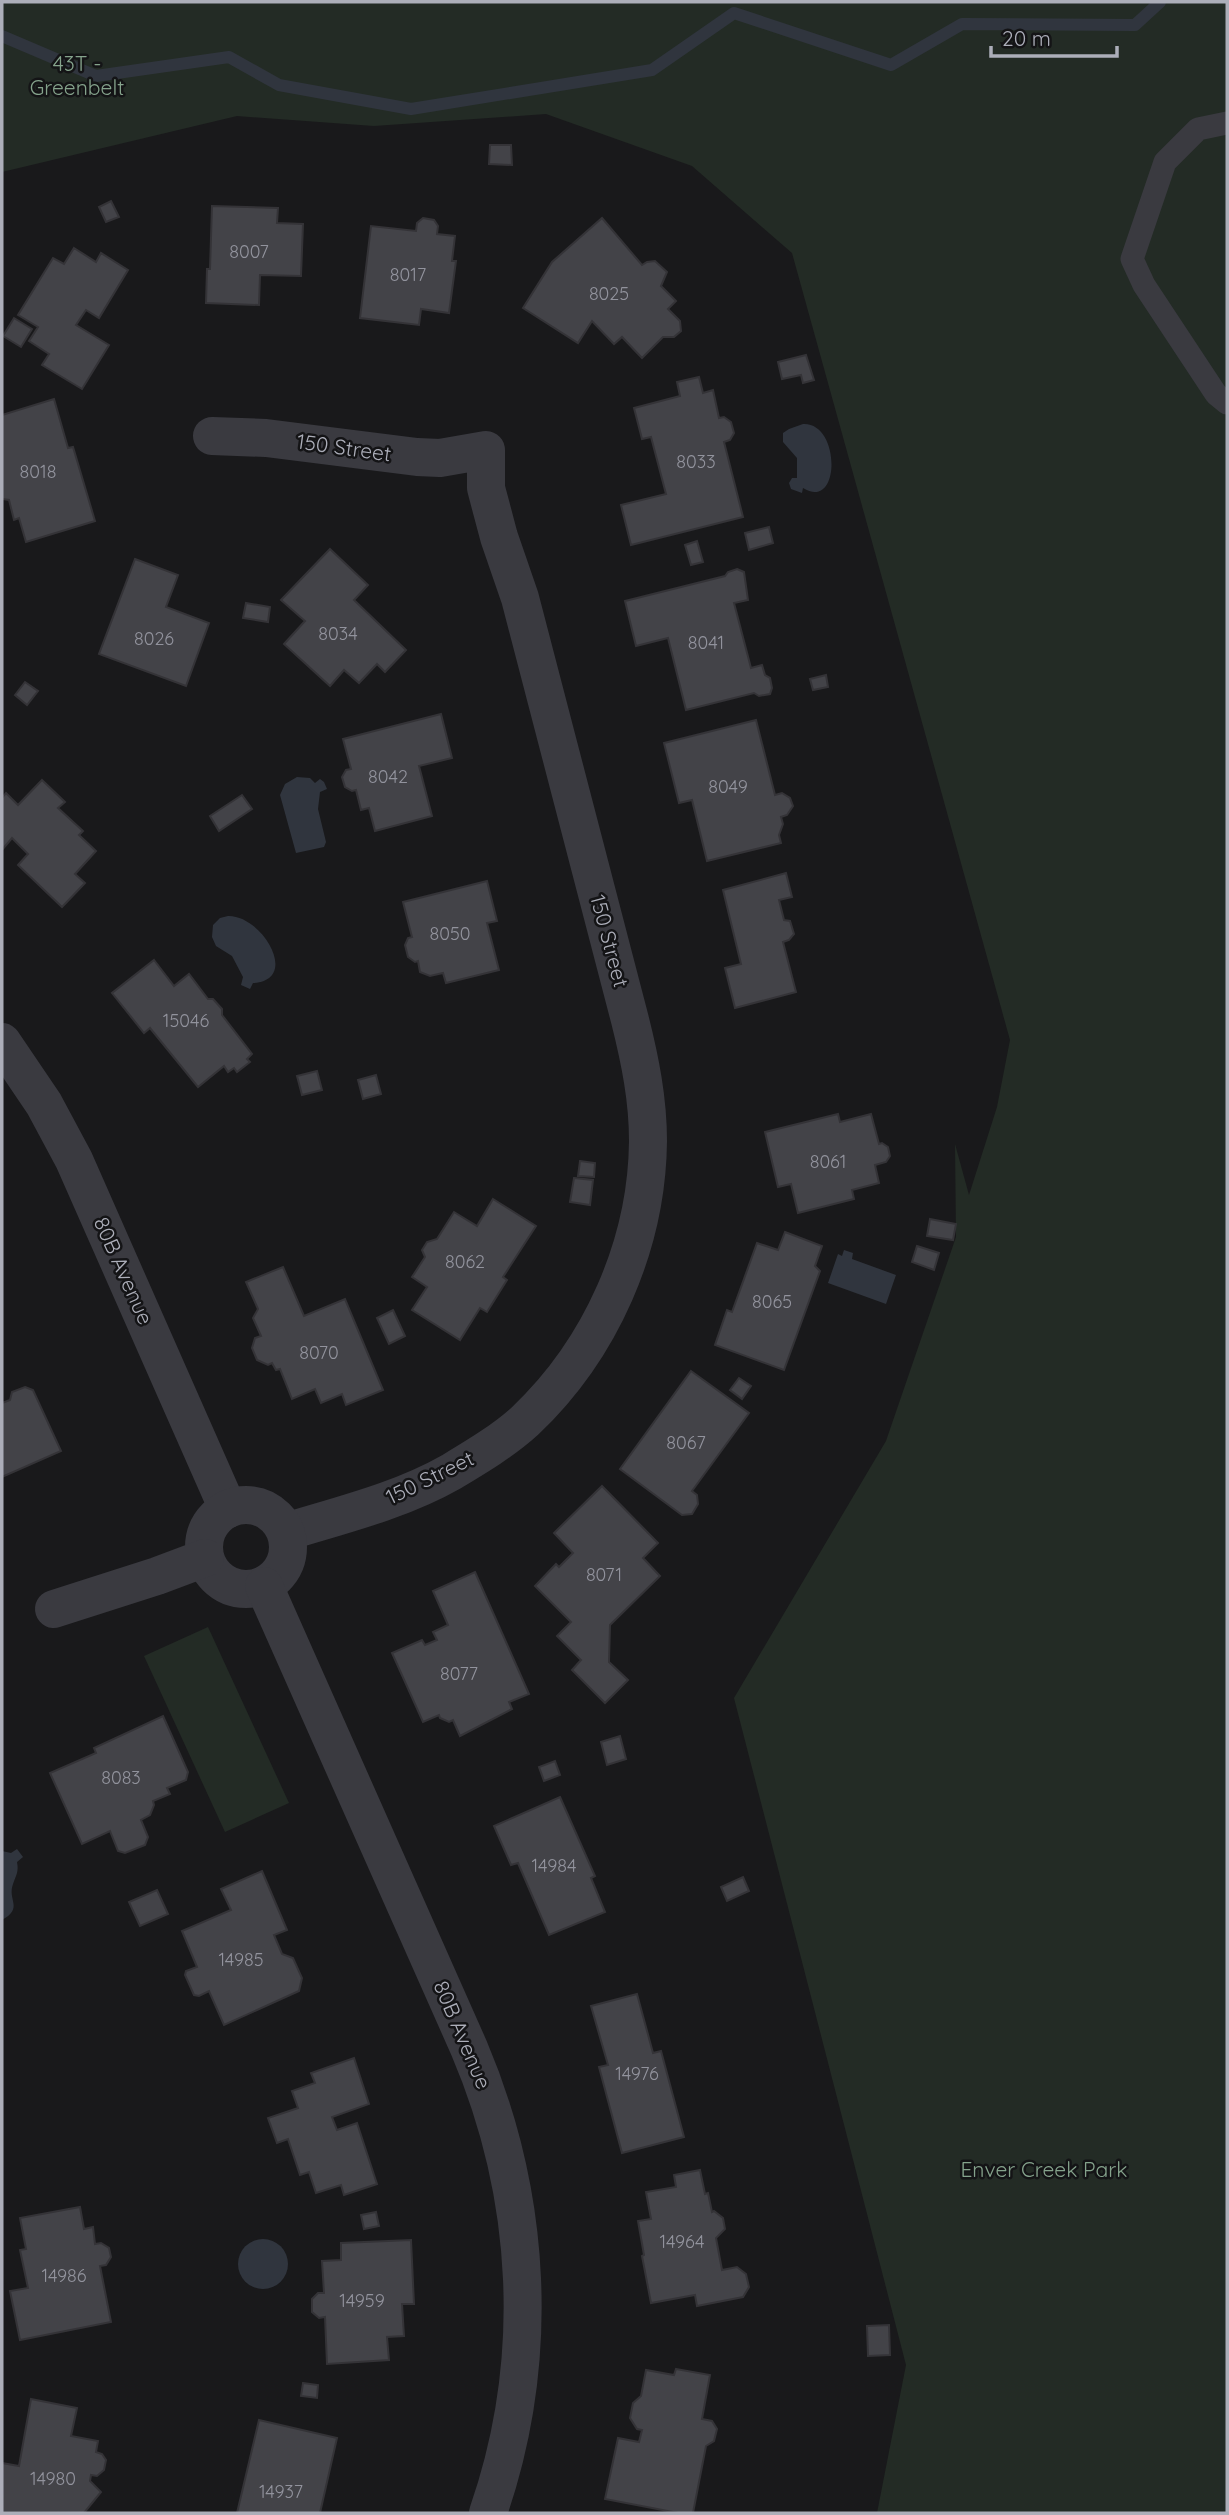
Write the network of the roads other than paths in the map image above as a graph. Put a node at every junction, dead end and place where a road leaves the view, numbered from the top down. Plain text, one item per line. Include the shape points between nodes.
1 (1227, 123) edge
2 (1227, 403) edge
3 (212, 436) dead end
4 (2, 1042) edge
5 (228, 1509) junction
6 (286, 1532) junction
7 (205, 1558) junction
8 (264, 1586) junction
9 (54, 1609) dead end
10 (488, 2513) edge

1 - 2 lane via 1198,130 1165,162 1132,259 1144,285 1216,394
3 - 6 street, 150 Street via 278,439 417,457 486,450 486,488 520,598 630,1020 648,1124 645,1188 622,1277 588,1344 544,1401 507,1435 449,1473 382,1502
4 - 5 street, 80B Avenue via 44,1104 74,1160
5 - 6 street via 241,1505 263,1508
5 - 7 street via 211,1524
6 - 8 street via 283,1569
7 - 8 street via 228,1586
7 - 9 street
8 - 10 street, 80B Avenue via 469,2048 506,2154 522,2255 523,2326 514,2411

